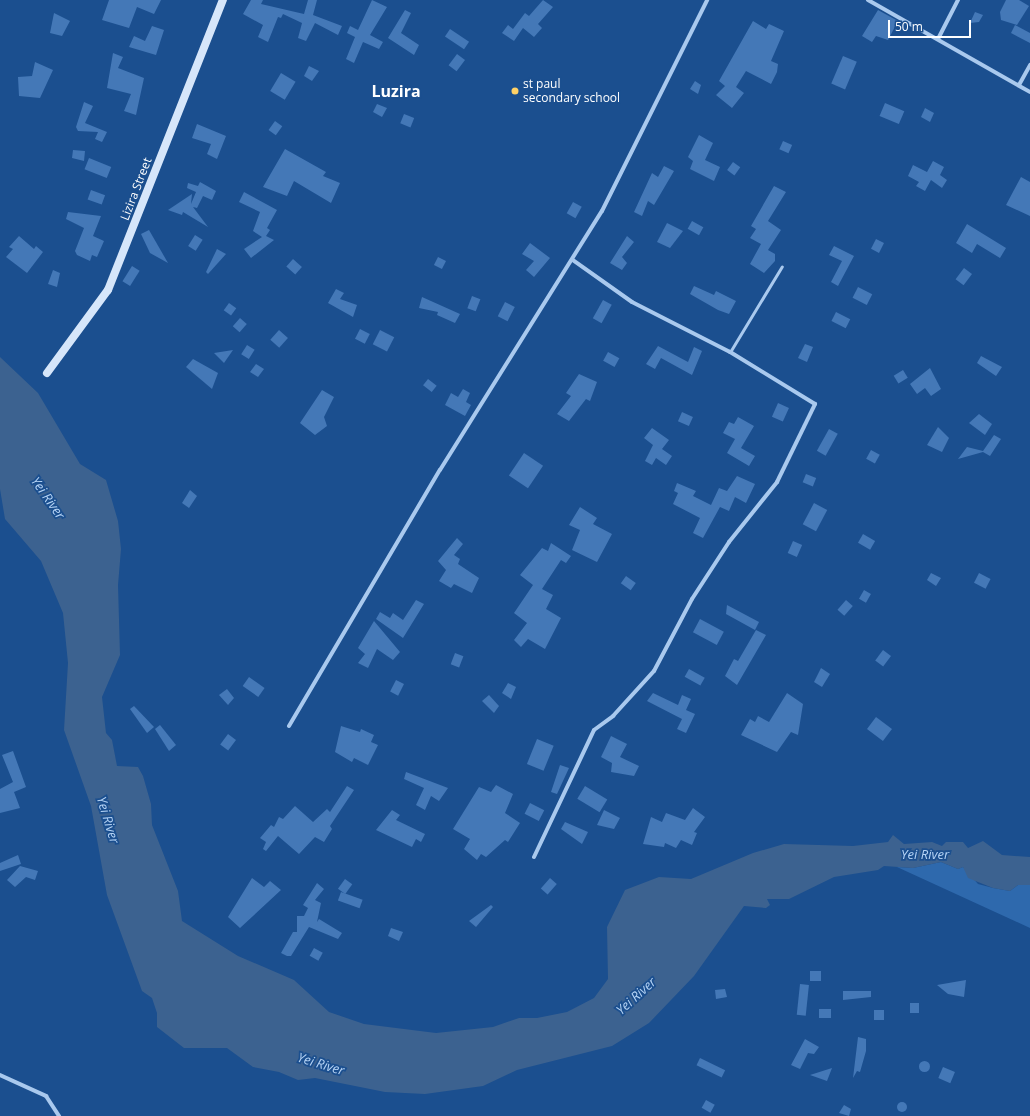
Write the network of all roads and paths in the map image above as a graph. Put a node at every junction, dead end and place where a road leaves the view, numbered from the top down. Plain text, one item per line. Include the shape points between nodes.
1 (223, 0) edge
2 (707, 0) edge
3 (868, 0) edge
4 (958, 0) edge
5 (938, 39) junction
6 (1030, 65) edge
7 (1019, 85) junction
8 (1030, 92) edge
9 (573, 260) junction
10 (782, 266) dead end
11 (730, 352) junction
12 (47, 373) dead end
13 (289, 726) dead end
14 (534, 857) dead end
15 (0, 1075) edge
16 (59, 1116) edge

1 - 12 street, Lizira Street via 108,290
2 - 9 street via 602,211
3 - 5 street
4 - 5 street
5 - 7 street
6 - 7 street
7 - 8 street
9 - 11 street via 632,302
9 - 13 street via 444,463
10 - 11 lane
11 - 14 street via 815,404 776,482 729,542 692,599 654,671 613,716 594,730
15 - 16 street via 46,1096

